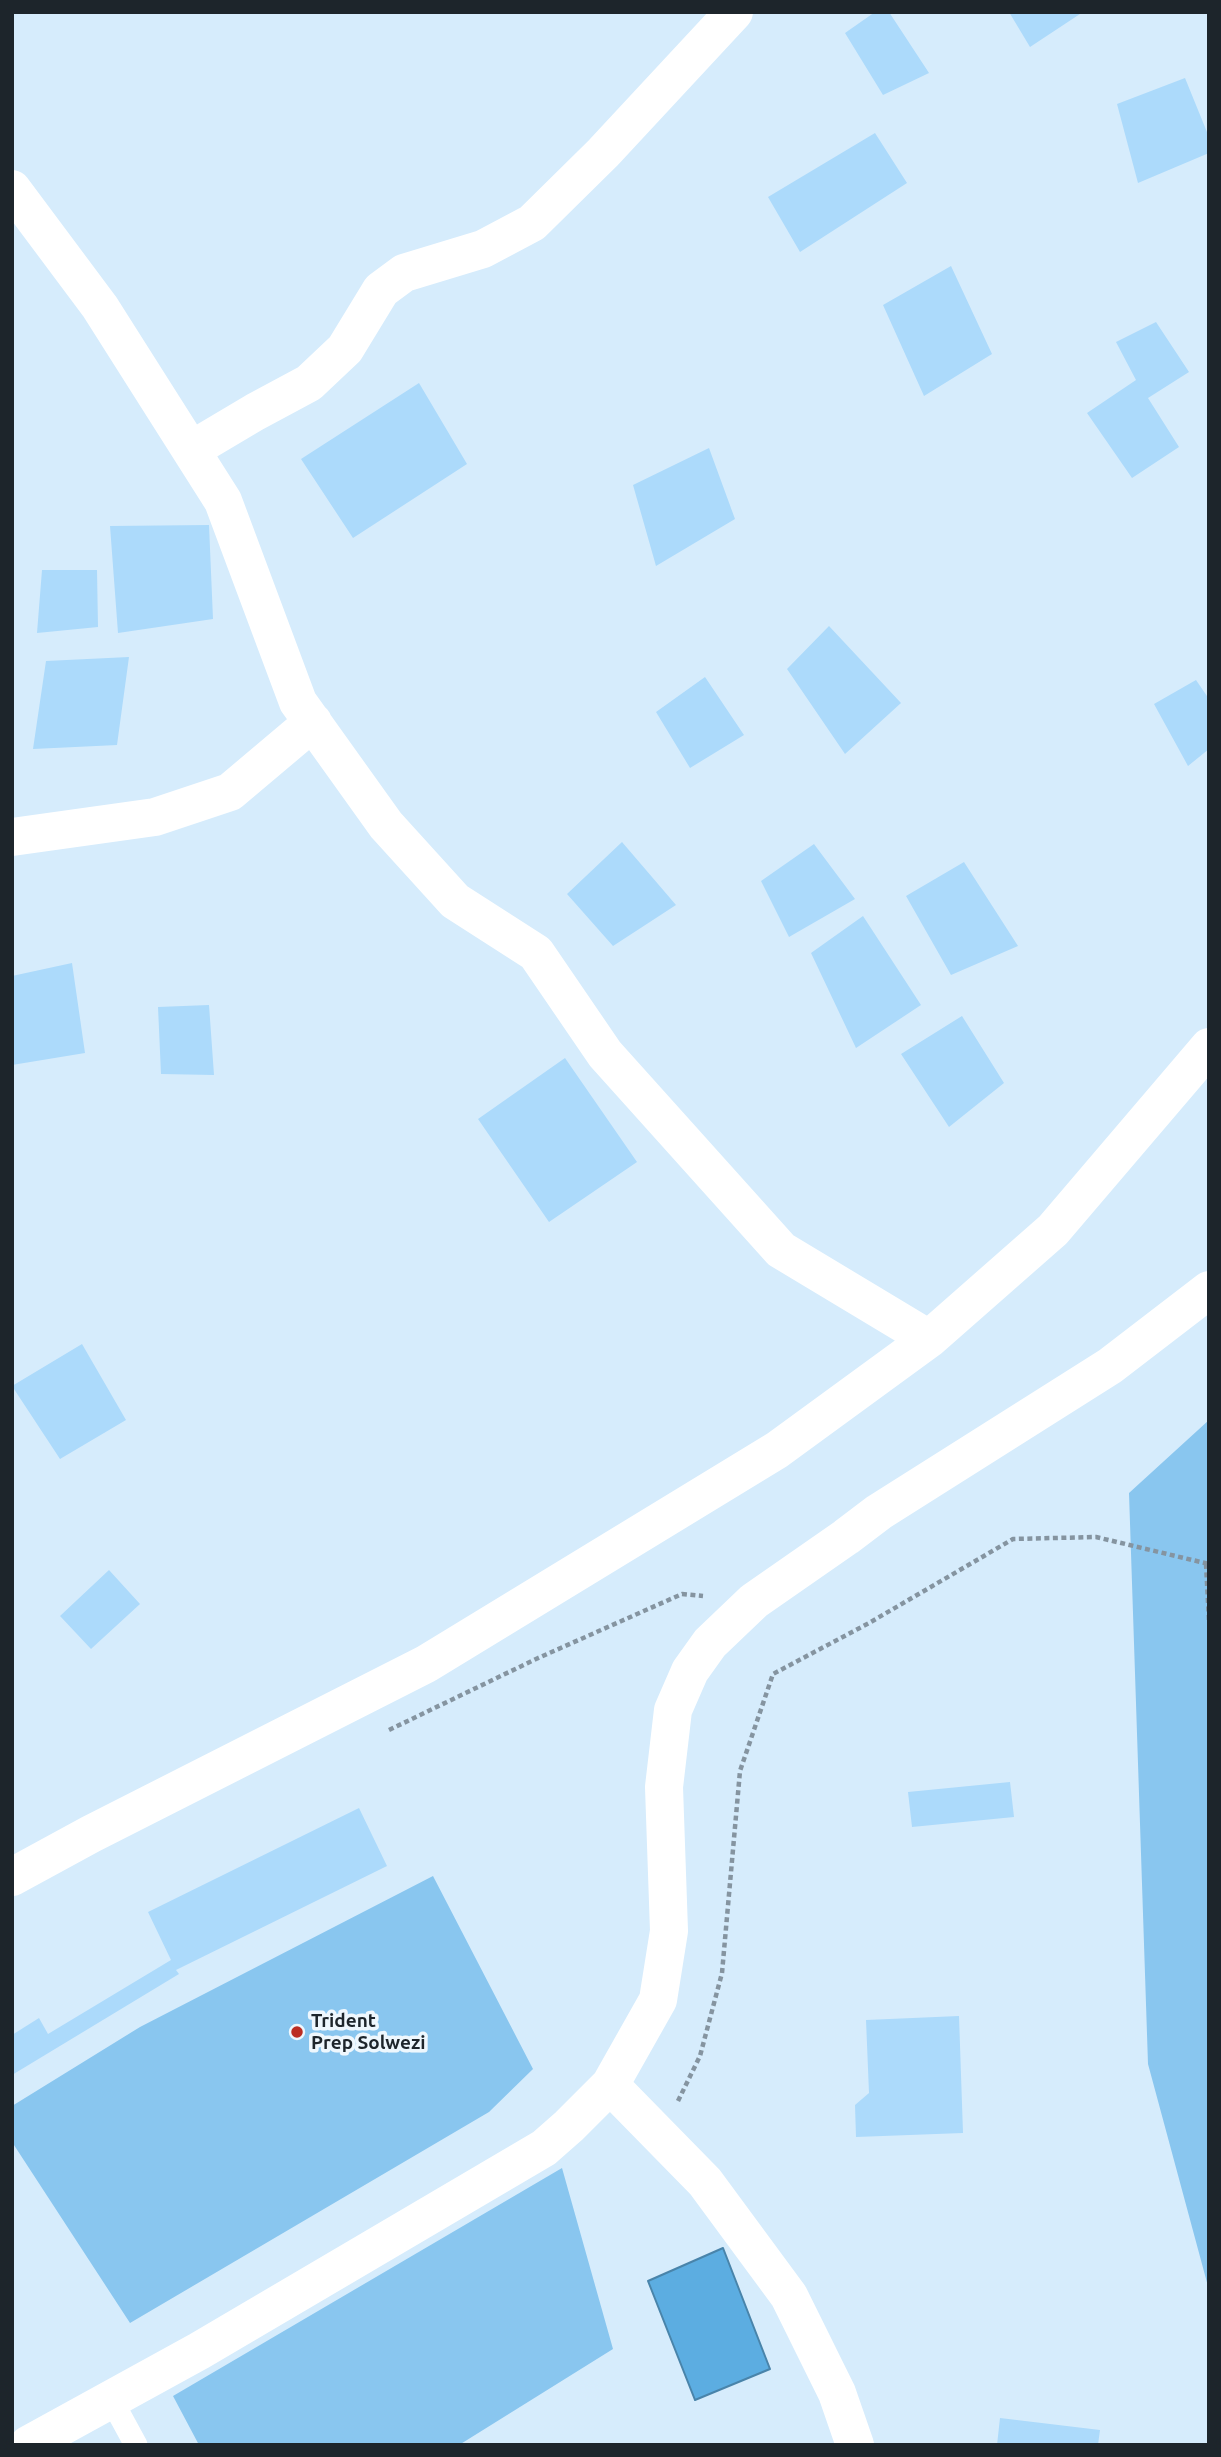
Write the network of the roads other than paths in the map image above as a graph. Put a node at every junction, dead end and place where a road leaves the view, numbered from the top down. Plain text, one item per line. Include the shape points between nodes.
1 (734, 12) edge
2 (12, 189) edge
3 (191, 450) junction
4 (313, 722) junction
5 (12, 837) edge
6 (1209, 1047) edge
7 (1209, 1290) edge
8 (929, 1339) junction
9 (12, 1877) edge
10 (610, 2085) junction
11 (111, 2399) junction
12 (27, 2445) edge
13 (136, 2445) edge
14 (855, 2445) edge

1 - 3 street via 532,223 484,249 404,272 381,290 345,349 309,383
2 - 3 street via 100,307
3 - 4 street via 223,501 298,702
4 - 5 street via 230,792 155,817
4 - 8 street via 386,825 455,901 536,953 605,1054 781,1250
6 - 8 street via 1053,1230
7 - 10 street via 1110,1366 879,1512 754,1601 710,1643 690,1671 673,1710 664,1787 669,1931 658,2000
8 - 9 street via 777,1450 426,1664
10 - 11 street via 544,2148
10 - 14 street via 705,2182 789,2296 838,2393
11 - 12 street
11 - 13 lane

